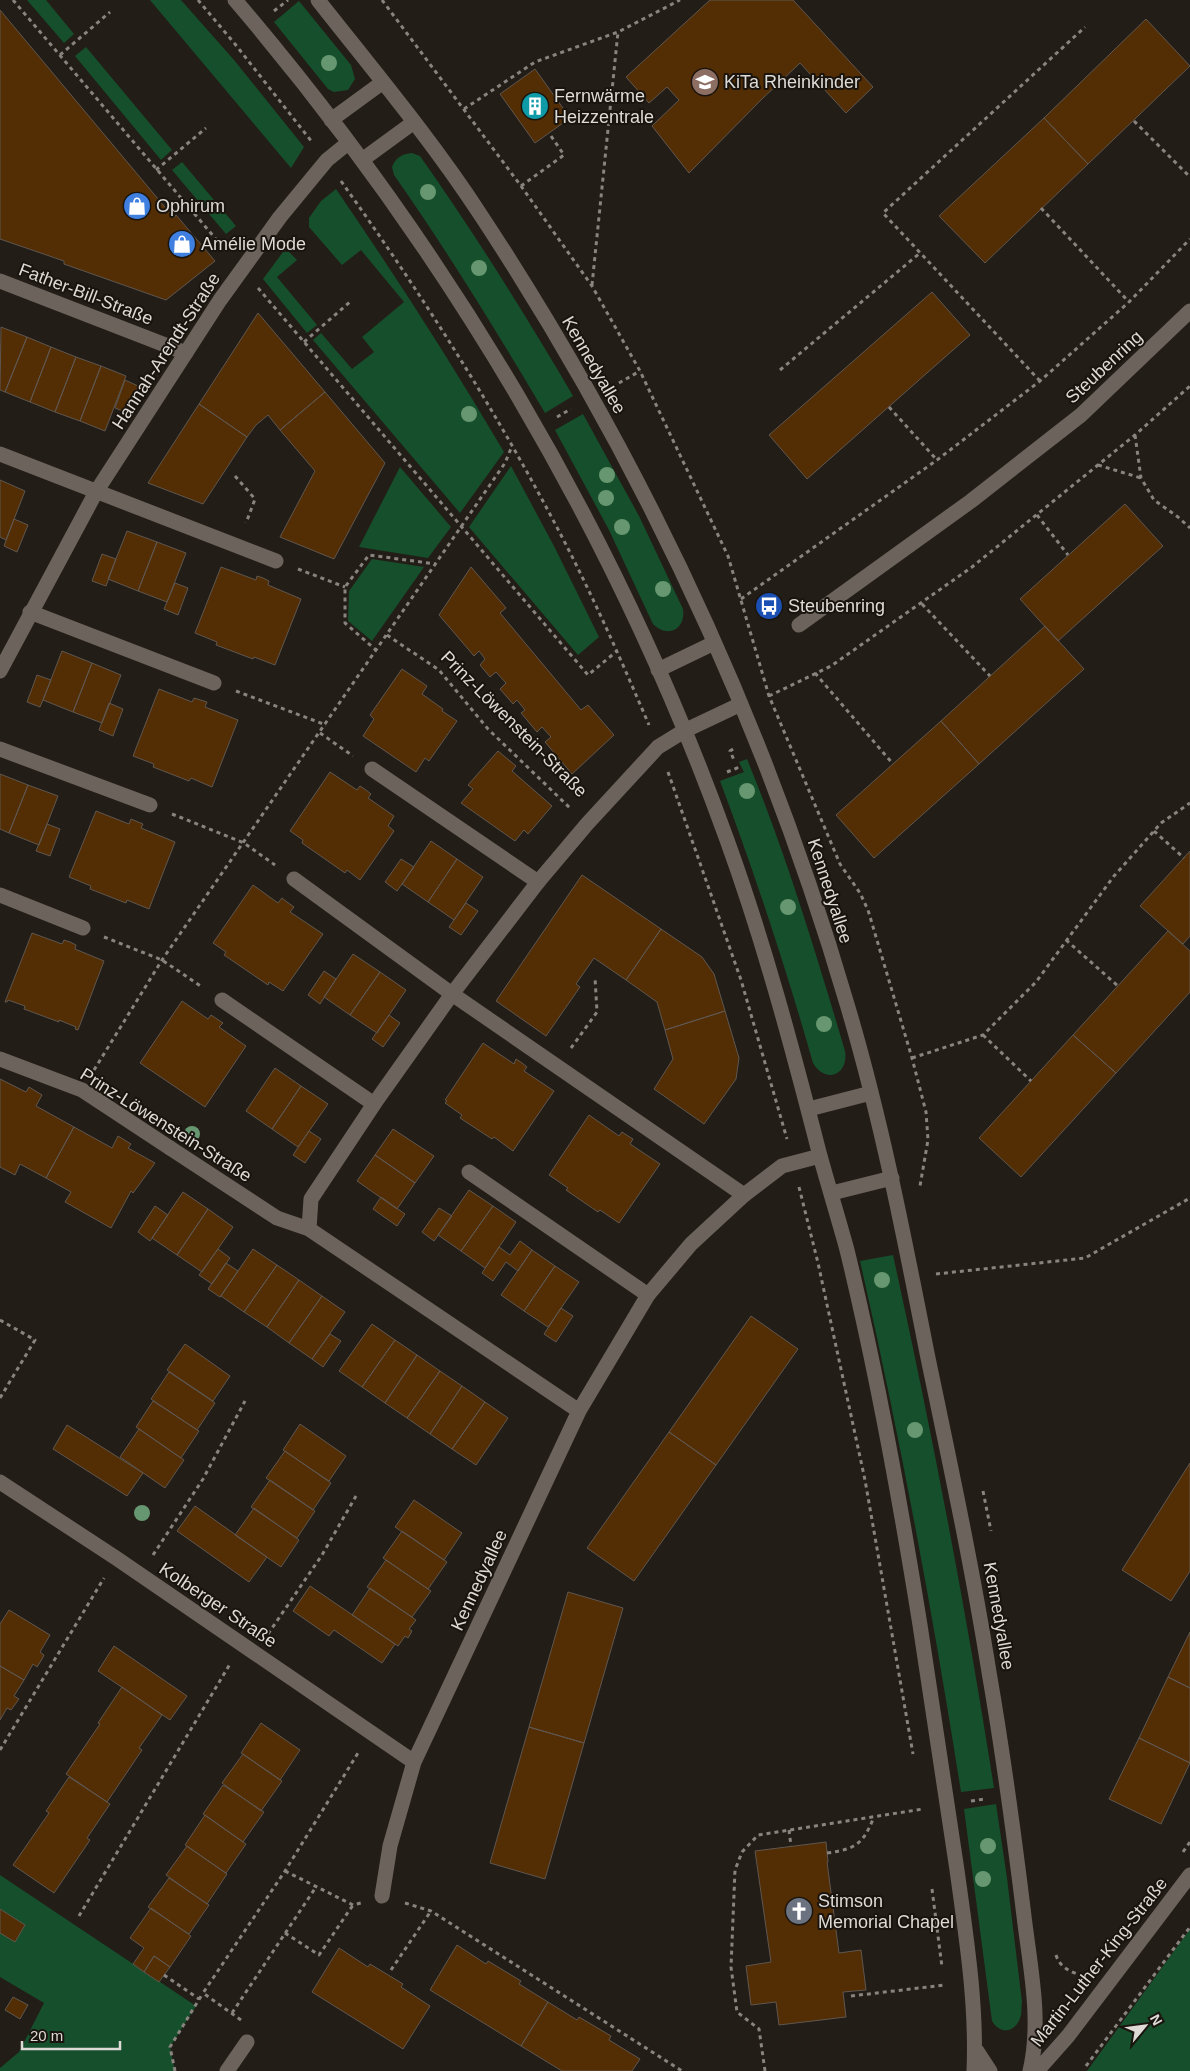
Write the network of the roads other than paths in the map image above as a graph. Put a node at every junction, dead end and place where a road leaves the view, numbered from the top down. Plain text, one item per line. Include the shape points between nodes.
1 (235, 0) edge
2 (318, 0) edge
3 (383, 82) junction
4 (331, 120) junction
5 (414, 122) junction
6 (348, 143) junction
7 (362, 160) junction
8 (0, 281) edge
9 (1190, 311) edge
10 (186, 354) junction
11 (0, 454) edge
12 (96, 492) junction
13 (276, 561) road end
14 (30, 612) junction
15 (798, 625) dead end
16 (714, 643) junction
17 (658, 670) junction
18 (0, 671) edge
19 (214, 683) road end
20 (742, 704) junction
21 (684, 731) junction
22 (0, 748) edge
23 (372, 769) road end
24 (150, 805) road end
25 (294, 879) road end
26 (538, 882) junction
27 (0, 895) edge
28 (82, 928) road end
29 (452, 994) junction
30 (222, 1000) road end
31 (0, 1059) edge
32 (871, 1093) junction
33 (374, 1104) junction
34 (809, 1109) junction
35 (820, 1156) junction
36 (469, 1172) dead end
37 (892, 1178) junction
38 (832, 1193) junction
39 (744, 1195) junction
40 (309, 1229) junction
41 (648, 1295) junction
42 (579, 1411) junction
43 (0, 1482) edge
44 (414, 1762) junction
45 (1190, 1874) edge
46 (382, 1896) road end
47 (247, 2042) road end
48 (975, 2048) junction
49 (1030, 2070) edge
50 (227, 2071) edge
51 (974, 2071) edge
52 (990, 2071) edge

1 - 4 street
2 - 3 street, Kennedyallee
3 - 4 street
3 - 5 street, Kennedyallee
4 - 6 street
5 - 7 street
5 - 16 street, Kennedyallee via 478,210 592,398 627,461
6 - 7 street
6 - 10 street, Hannah-Arendt-Straße via 327,160 280,217
7 - 17 street via 412,229 497,361 604,554
8 - 10 street, Father-Bill-Straße
9 - 15 street, Steubenring via 1081,414 971,501
10 - 12 street, Hannah-Arendt-Straße
11 - 12 street
12 - 13 street
12 - 14 street, Hannah-Arendt-Straße
14 - 18 street, Hannah-Arendt-Straße
14 - 19 street
16 - 17 street
16 - 20 street, Kennedyallee
17 - 21 street
20 - 21 street
20 - 32 street, Kennedyallee via 798,854 846,1002
21 - 26 street, Prinz-Löwenstein-Straße via 658,746
21 - 34 street via 726,837 770,968
22 - 24 street
23 - 26 street
25 - 29 street
26 - 29 street, Prinz-Löwenstein-Straße
27 - 28 street
29 - 33 street, Prinz-Löwenstein-Straße
29 - 39 street
30 - 33 street
31 - 40 street, Prinz-Löwenstein-Straße via 82,1090 277,1218
32 - 34 street
32 - 37 street, Kennedyallee
33 - 40 street, Prinz-Löwenstein-Straße via 311,1199
34 - 35 street
35 - 38 street
35 - 39 street, Kennedyallee via 782,1166
36 - 41 street
37 - 38 street
37 - 49 street, Kennedyallee via 976,1593 1010,1795 1036,2021
38 - 48 street via 884,1425 913,1581 969,1956
39 - 41 street, Kennedyallee via 690,1244
40 - 42 street, Prinz-Löwenstein-Straße
41 - 42 street, Kennedyallee
42 - 44 street, Kennedyallee
43 - 44 street, Kolberger Straße
44 - 46 street, Kennedyallee via 390,1846
45 - 49 street, Martin-Luther-King-Straße via 1068,2036
47 - 50 street
48 - 51 street
48 - 52 street

